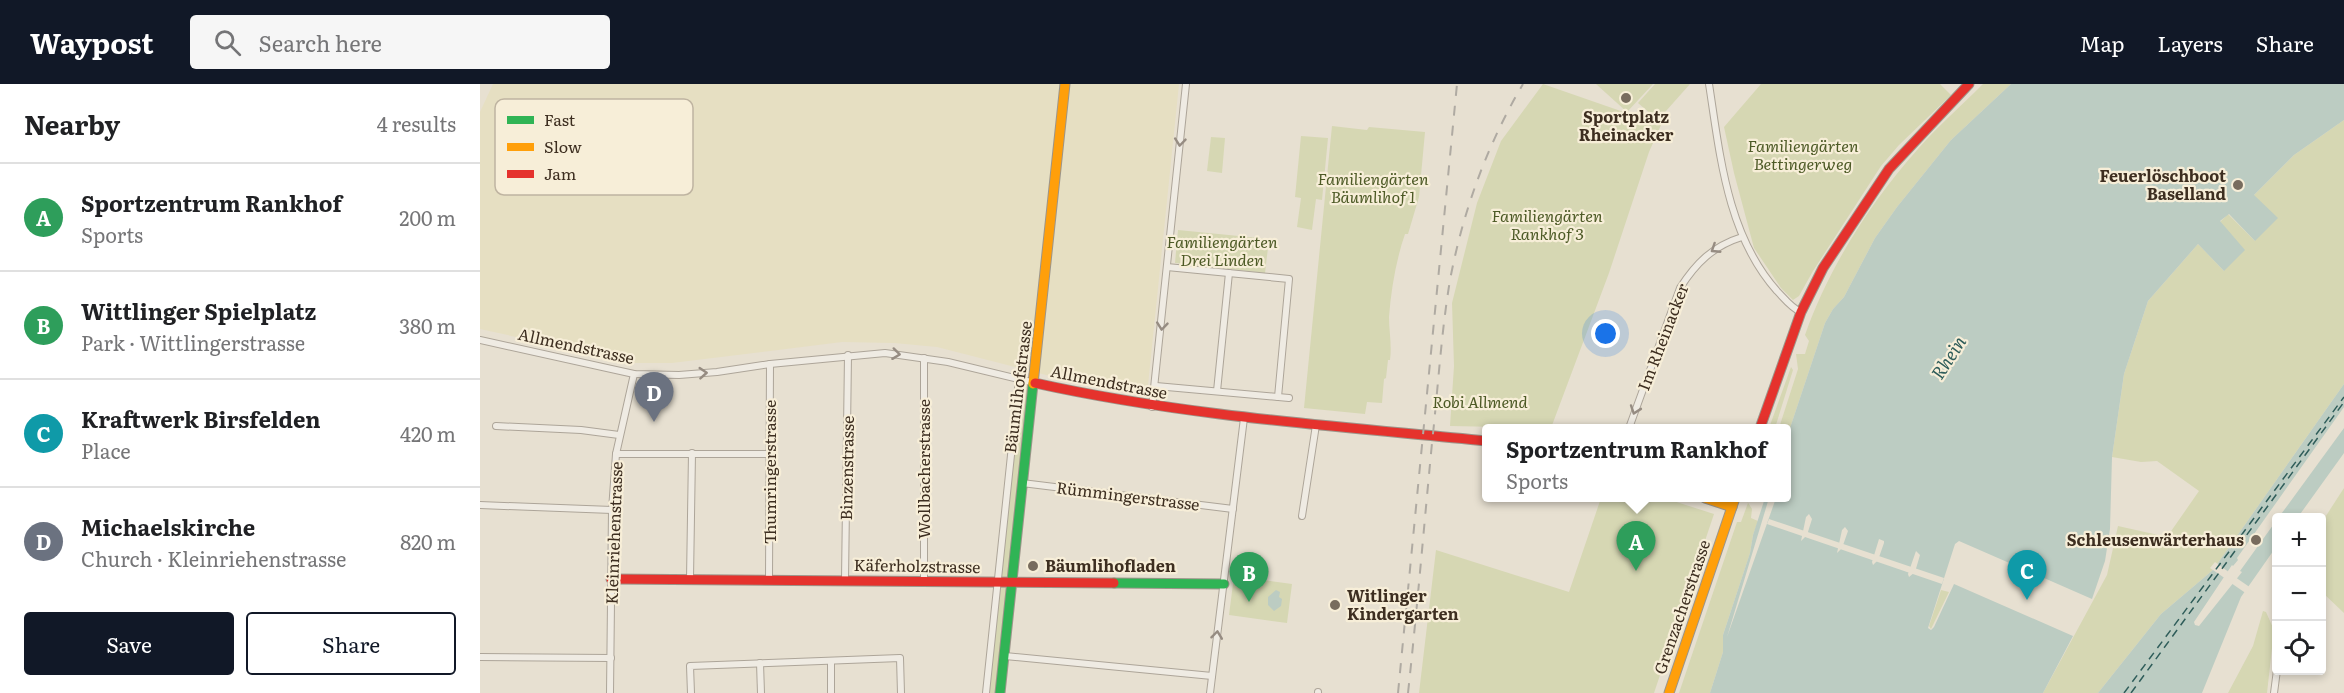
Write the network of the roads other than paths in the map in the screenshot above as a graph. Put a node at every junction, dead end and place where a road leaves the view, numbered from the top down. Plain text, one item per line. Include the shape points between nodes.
1 (1065, 84) edge
2 (1186, 84) edge
3 (1709, 84) edge
4 (1970, 84) edge
5 (1742, 237) junction
6 (1167, 267) junction
7 (1229, 273) junction
8 (1801, 312) junction
9 (480, 340) edge
10 (848, 356) junction
11 (924, 358) junction
12 (770, 364) junction
13 (634, 374) junction
14 (1019, 379) junction
15 (1035, 383) junction
16 (1156, 386) junction
17 (1217, 391) junction
18 (1278, 397) junction
19 (1289, 398) dead end
20 (1152, 407) junction
21 (1244, 418) junction
22 (1631, 424) edge
23 (1762, 424) edge
24 (1316, 425) junction
25 (496, 426) dead end
26 (619, 435) junction
27 (1482, 441) edge
28 (692, 453) junction
29 (616, 454) junction
30 (770, 454) junction
31 (1022, 483) junction
32 (1734, 502) edge
33 (480, 505) edge
34 (1233, 509) junction
35 (612, 510) junction
36 (1302, 516) dead end
37 (611, 579) junction
38 (690, 579) junction
39 (769, 580) junction
40 (845, 580) junction
41 (924, 581) junction
42 (997, 582) junction
43 (1012, 582) junction
44 (1224, 584) junction
45 (1005, 656) junction
46 (480, 657) edge
47 (611, 658) junction
48 (831, 661) junction
49 (760, 663) junction
50 (2276, 675) edge
51 (1212, 676) junction
52 (610, 693) edge
53 (691, 693) edge
54 (761, 693) edge
55 (831, 693) edge
56 (901, 693) edge
57 (986, 693) edge
58 (1000, 693) edge
59 (1210, 693) edge
60 (1669, 693) edge
61 (2274, 693) edge

1 - 15 main road, Bäumlihofstrasse
2 -> 6 street
3 - 5 street via 1722,165
4 - 8 main road via 1889,169 1823,268
5 - 8 street via 1771,284
5 -> 22 street, Im Rheinacker via 1706,255 1680,288
6 - 7 street
6 -> 16 street
7 - 17 street
7 - 18 street via 1289,279
8 - 23 main road
9 - 13 street, Allmendstrasse
10 -> 11 street, Allmendstrasse via 885,353
10 - 12 street, Allmendstrasse
10 - 40 street, Binzenstrasse
11 - 14 street, Allmendstrasse
11 - 41 street, Wollbacherstrasse
13 -> 12 street, Allmendstrasse via 679,375
12 - 30 street, Thumringerstrasse
13 - 26 street, Kleinriehenstrasse
14 - 15 street, Allmendstrasse
14 - 42 street, Bäumlihofstrasse
15 - 20 main road, Allmendstrasse
15 - 31 main road, Bäumlihofstrasse
16 - 17 street, Allmendstrasse
16 - 20 street
17 - 18 street, Allmendstrasse
18 - 19 street, Allmendstrasse
20 - 21 main road, Allmendstrasse
21 - 24 main road, Allmendstrasse
21 - 34 street
24 - 27 main road, Allmendstrasse
24 - 36 street
25 - 26 street
26 - 29 street, Kleinriehenstrasse
28 - 29 street
28 - 30 street
28 - 38 street
29 - 35 street, Kleinriehenstrasse
30 - 39 street, Thumringerstrasse
31 - 34 street, Rümmingerstrasse
31 - 43 main road, Bäumlihofstrasse
32 - 60 main road, Grenzacherstrasse
33 - 35 street
34 - 44 street
35 - 37 street, Kleinriehenstrasse
37 - 38 main road, Käferholzstrasse
37 - 47 street, Kleinriehenstrasse
38 - 39 main road, Käferholzstrasse
39 - 40 main road, Käferholzstrasse
40 - 41 main road, Käferholzstrasse
41 - 42 main road, Käferholzstrasse
42 - 43 main road, Käferholzstrasse
42 - 57 street, Bäumlihofstrasse
43 - 44 main road, Käferholzstrasse
43 - 45 main road, Bäumlihofstrasse
51 -> 44 street
45 - 51 street
45 - 58 main road, Bäumlihofstrasse
46 - 47 street
47 - 52 street, Kleinriehenstrasse
48 - 49 street
48 - 55 street
48 - 56 street via 900,658
49 - 53 street via 690,666
49 - 54 street
50 - 61 street
51 - 59 street

